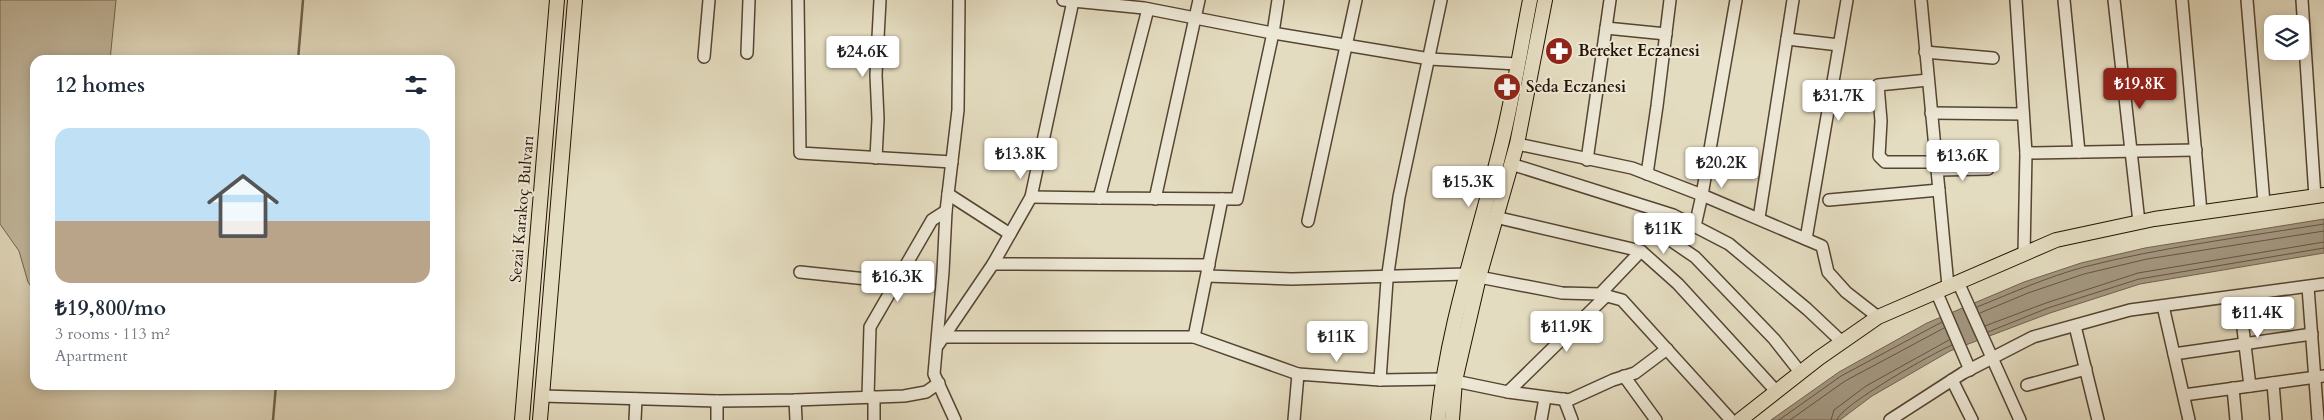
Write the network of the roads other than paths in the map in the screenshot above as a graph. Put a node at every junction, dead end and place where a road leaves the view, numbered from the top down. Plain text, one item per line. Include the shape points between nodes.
1 (557, 0) edge
2 (575, 0) edge
3 (708, 0) edge
4 (749, 0) edge
5 (798, 0) edge
6 (880, 0) edge
7 (959, 0) edge
8 (1199, 0) edge
9 (1278, 0) edge
10 (1356, 0) edge
11 (1441, 0) edge
12 (1530, 0) edge
13 (1546, 0) edge
14 (1610, 0) edge
15 (1670, 0) edge
16 (1736, 0) edge
17 (1793, 0) edge
18 (1846, 0) edge
19 (1922, 0) edge
20 (2016, 0) edge
21 (2064, 0) edge
22 (2114, 0) edge
23 (2182, 0) edge
24 (2247, 0) edge
25 (2302, 0) edge
26 (1068, 1) edge
27 (1094, 2) edge
28 (1148, 9) junction
29 (1195, 18) junction
30 (1606, 28) junction
31 (1273, 33) junction
32 (1666, 34) junction
33 (1787, 39) junction
34 (1839, 44) junction
35 (1346, 45) junction
36 (747, 52) dead end
37 (1925, 52) junction
38 (704, 57) dead end
39 (1993, 58) dead end
40 (1430, 59) junction
41 (1517, 64) junction
42 (1928, 80) junction
43 (1931, 112) junction
44 (2022, 114) junction
45 (1517, 144) junction
46 (2131, 150) junction
47 (2196, 150) junction
48 (2079, 152) junction
49 (2026, 153) junction
50 (876, 158) junction
51 (1587, 160) junction
52 (952, 162) junction
53 (1511, 164) junction
54 (1937, 166) junction
55 (1988, 169) dead end
56 (1646, 174) junction
57 (1939, 190) junction
58 (948, 194) junction
59 (1702, 195) junction
60 (2319, 196) edge
61 (1031, 197) junction
62 (1099, 198) junction
63 (1155, 199) junction
64 (1222, 199) junction
65 (1829, 200) dead end
66 (2264, 203) junction
67 (946, 211) junction
68 (2201, 212) junction
69 (1495, 217) junction
70 (1759, 218) junction
71 (1308, 222) dead end
72 (2139, 222) junction
73 (1695, 226) junction
74 (1657, 231) dead end
75 (1010, 234) junction
76 (1806, 239) junction
77 (1641, 251) junction
78 (2024, 254) junction
79 (993, 264) junction
80 (1208, 271) junction
81 (800, 272) dead end
82 (1387, 276) junction
83 (1472, 276) junction
84 (896, 282) junction
85 (2324, 284) edge
86 (1947, 286) junction
87 (2308, 287) junction
88 (1604, 294) junction
89 (2239, 296) junction
90 (2162, 306) junction
91 (1878, 317) junction
92 (2075, 326) junction
93 (2312, 334) junction
94 (1194, 337) junction
95 (940, 342) junction
96 (1842, 342) junction
97 (2245, 343) junction
98 (1667, 349) junction
99 (2174, 354) junction
100 (1993, 358) junction
101 (2086, 369) junction
102 (1970, 370) junction
103 (1800, 372) junction
104 (1298, 374) junction
105 (1624, 376) junction
106 (2320, 376) edge
107 (1380, 380) junction
108 (1449, 380) junction
109 (1952, 380) junction
110 (939, 383) junction
111 (2273, 383) junction
112 (2027, 385) dead end
113 (2250, 386) junction
114 (2233, 388) junction
115 (1776, 391) junction
116 (1508, 392) junction
117 (2184, 395) junction
118 (542, 396) junction
119 (871, 397) junction
120 (1545, 398) junction
121 (636, 399) junction
122 (1564, 399) junction
123 (795, 400) junction
124 (717, 401) junction
125 (522, 420) edge
126 (540, 420) edge
127 (635, 420) edge
128 (717, 420) edge
129 (796, 420) edge
130 (874, 420) edge
131 (956, 420) edge
132 (1294, 420) edge
133 (1438, 420) edge
134 (1452, 420) edge
135 (1541, 420) edge
136 (1572, 420) edge
137 (1656, 420) edge
138 (1731, 420) edge
139 (1740, 420) edge
140 (1890, 420) edge
141 (1972, 420) edge
142 (2020, 420) edge
143 (2098, 420) edge
144 (2189, 420) edge
145 (2236, 420) edge
146 (2276, 420) edge
147 (2318, 420) edge

1 - 125 main road, Sezai Karakoç Bulvarı
2 - 118 main road
3 - 38 street
4 - 36 street
5 - 50 street via 800,153
6 - 50 street
7 - 52 street via 958,110
8 - 29 street
9 - 31 street
10 - 35 street
11 - 40 street
12 - 41 main road
13 - 45 main road
14 - 30 street
15 - 32 street
16 - 59 street
17 - 33 street
18 - 34 street
19 - 37 street
20 - 44 street
21 - 48 street
22 - 46 street
23 - 47 street
24 - 66 street
25 - 60 street
26 - 27 street
26 - 61 street
27 - 28 street
28 - 29 street
28 - 62 street
29 - 31 street
29 - 63 street
30 - 32 street
30 - 51 street
31 - 35 street
31 - 64 street via 1237,199
32 - 56 street
33 - 34 street
33 - 70 street
34 - 76 street
35 - 40 street
35 - 71 street
37 - 39 street
37 - 42 street
40 - 41 street
40 - 82 street via 1399,197
41 - 83 main road
42 - 43 street
42 - 54 street via 1878,85 1879,156 1885,162
43 - 44 street
43 - 54 street
44 - 49 street
45 - 51 street
45 - 53 main road
46 - 47 street
46 - 48 street
46 - 72 street
47 - 68 street
48 - 49 street
49 - 78 street
50 - 52 street
51 - 56 street via 1632,168
52 - 58 street
53 - 69 main road
53 - 73 street via 1657,209
54 - 55 street
54 - 57 street
56 - 59 street
57 - 65 street
57 - 86 street
58 - 67 street
58 - 75 street
59 - 70 street
59 - 73 street
60 - 66 main road
61 - 62 street
61 - 75 street
62 - 63 street
63 - 64 street
64 - 80 street
66 - 68 main road
67 - 84 street via 932,220
67 - 95 street
68 - 72 main road
69 - 77 street
69 - 83 main road
70 - 76 street
72 - 78 main road via 2056,240
73 - 96 street via 1730,244
74 - 103 street via 1696,257
75 - 79 street
76 - 91 street via 1822,246 1828,272 1846,292
77 - 88 street
77 - 115 street via 1678,284
78 - 86 main road
79 - 80 street
79 - 95 street
80 - 82 street via 1292,279
80 - 94 street
81 - 84 street
82 - 83 street
82 - 107 street
83 - 88 street via 1562,293
83 - 108 main road
84 - 119 street via 870,327
85 - 87 street
86 - 91 main road
86 - 100 street
86 - 102 street
87 - 89 street
87 - 93 street
88 - 98 street via 1622,300
88 - 116 street
89 - 90 street
89 - 97 street
90 - 92 street via 2130,310
90 - 99 street
91 - 96 main road
92 - 100 street via 2033,337
92 - 101 street
93 - 97 street
93 - 106 street
94 - 95 street
94 - 104 street
95 - 110 street via 934,374
96 - 103 main road
97 - 99 street
97 - 113 street
98 - 105 street via 1636,373
98 - 138 street
99 - 117 street
100 - 102 street
100 - 142 street
101 - 112 street
101 - 143 street
102 - 109 street
103 - 115 main road
104 - 107 street
104 - 132 street
105 - 122 street
105 - 137 street
106 - 111 street
106 - 147 street
107 - 108 street
108 - 116 street
108 - 133 main road
108 - 134 main road
109 - 140 street
109 - 141 street
110 - 119 street via 926,392
110 - 131 street
111 - 113 street
111 - 146 street
113 - 114 street
114 - 117 street
114 - 145 street
115 - 139 main road
116 - 120 street
117 - 144 street
118 - 121 street
118 - 126 main road
119 - 123 street
119 - 130 street
120 - 122 street
120 - 135 street
121 - 124 street
121 - 127 street
122 - 136 street
123 - 124 street
123 - 129 street
124 - 128 street

